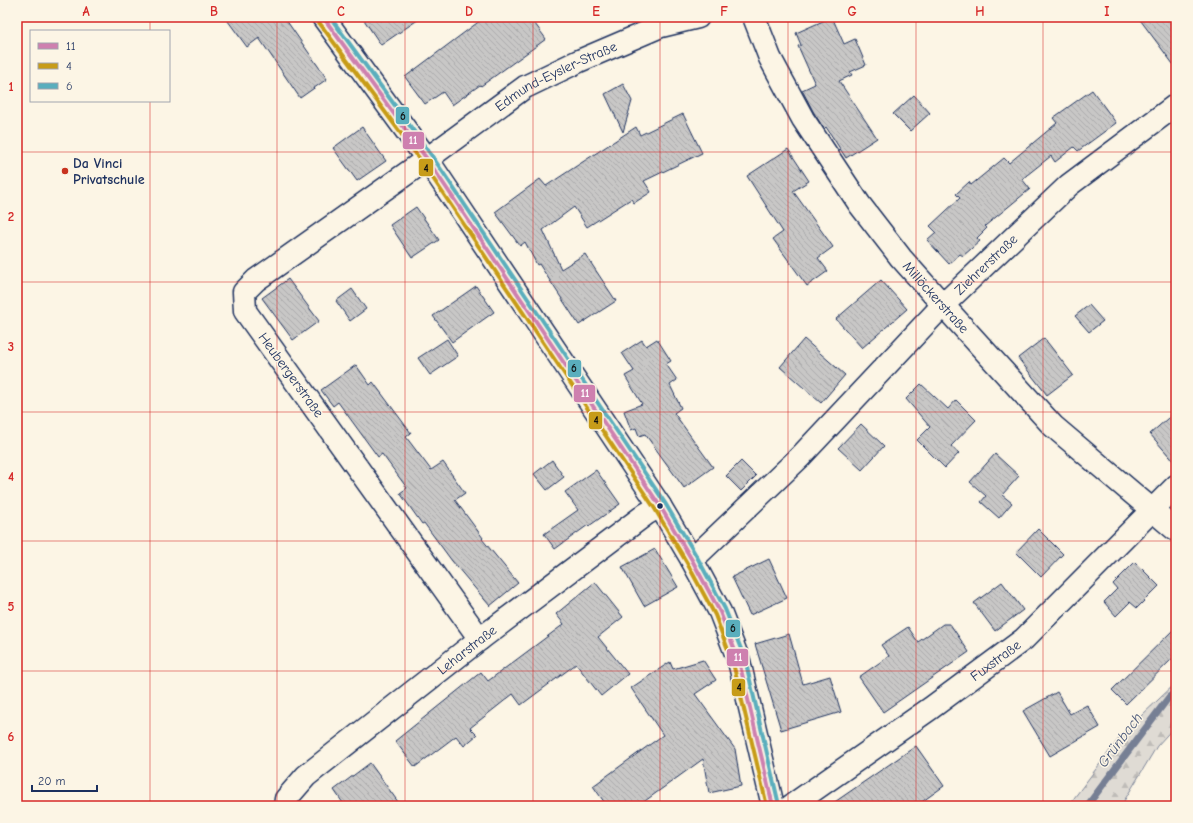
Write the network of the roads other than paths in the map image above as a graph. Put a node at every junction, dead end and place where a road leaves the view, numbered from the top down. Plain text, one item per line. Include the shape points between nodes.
1 (323, 17) edge
2 (698, 17) edge
3 (754, 17) edge
4 (1176, 104) edge
5 (426, 159) junction
6 (943, 305) junction
7 (1176, 486) edge
8 (660, 506) junction
9 (1153, 510) junction
10 (1176, 530) edge
11 (692, 560) junction
12 (480, 639) junction
13 (285, 806) edge
14 (774, 806) edge
15 (791, 806) edge

1 - 5 street
2 - 5 street, Edmund-Eysler-Straße via 661,26 525,86
3 - 6 street, Millöckerstraße via 770,58 803,119 860,205 900,258
4 - 6 street, Ziehrerstraße via 1069,185
5 - 8 street
5 - 12 street, Heubergerstraße via 256,280 244,292 245,311
6 - 9 street, Millöckerstraße via 1053,426
6 - 11 street, Ziehrerstraße via 800,458
7 - 9 street, Fuxstraße
8 - 11 street
8 - 12 street, Leharstraße
9 - 10 street, Millöckerstraße
9 - 15 street, Fuxstraße via 1024,639
11 - 14 street via 720,612 739,660
12 - 13 street, Leharstraße via 306,776 286,799

